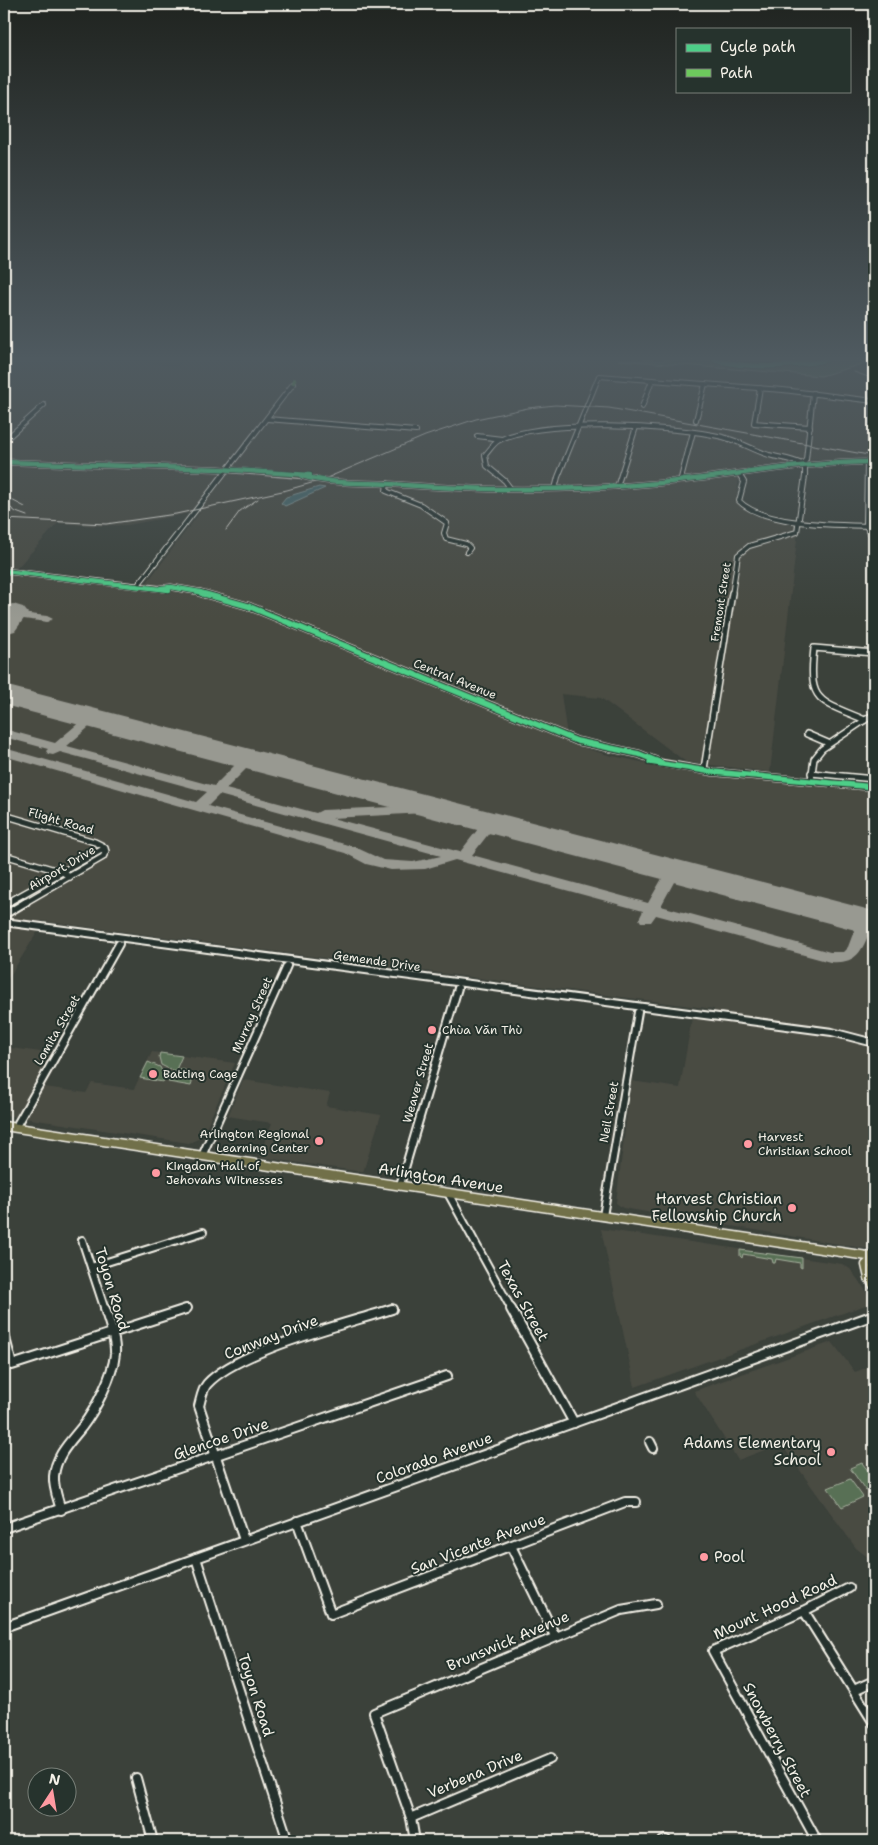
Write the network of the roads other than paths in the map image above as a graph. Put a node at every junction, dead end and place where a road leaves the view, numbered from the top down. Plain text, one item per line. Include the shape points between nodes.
1 (247, 446) edge
2 (492, 446) edge
3 (571, 446) edge
4 (630, 446) edge
5 (689, 446) edge
6 (748, 446) edge
7 (808, 446) edge
8 (4, 462) edge
9 (867, 462) junction
10 (874, 462) edge
11 (802, 464) junction
12 (228, 470) junction
13 (738, 474) junction
14 (683, 481) junction
15 (387, 483) junction
16 (617, 487) junction
17 (555, 489) junction
18 (511, 490) junction
19 (799, 520) junction
20 (866, 526) junction
21 (874, 526) edge
22 (874, 540) edge
23 (467, 552) dead end
24 (4, 571) edge
25 (138, 585) junction
26 (874, 653) edge
27 (874, 714) edge
28 (865, 720) junction
29 (807, 734) dead end
30 (828, 744) junction
31 (704, 769) junction
32 (811, 776) junction
33 (874, 779) edge
34 (874, 787) edge
35 (4, 815) edge
36 (105, 851) junction
37 (4, 856) edge
38 (25, 862) junction
39 (62, 872) junction
40 (70, 877) junction
41 (49, 879) junction
42 (4, 905) edge
43 (4, 915) edge
44 (4, 922) edge
45 (119, 944) dead end
46 (286, 966) dead end
47 (458, 988) dead end
48 (638, 1012) dead end
49 (874, 1043) edge
50 (4, 1126) edge
51 (15, 1128) junction
52 (202, 1156) junction
53 (400, 1185) junction
54 (448, 1192) junction
55 (603, 1216) junction
56 (203, 1232) dead end
57 (82, 1240) dead end
58 (874, 1258) edge
59 (91, 1267) junction
60 (874, 1286) edge
61 (188, 1308) dead end
62 (392, 1309) dead end
63 (874, 1315) edge
64 (4, 1334) edge
65 (112, 1334) junction
66 (447, 1376) dead end
67 (574, 1422) junction
68 (215, 1455) junction
69 (636, 1502) dead end
70 (61, 1510) junction
71 (297, 1521) junction
72 (4, 1528) edge
73 (244, 1540) junction
74 (511, 1546) junction
75 (196, 1558) junction
76 (849, 1588) dead end
77 (656, 1604) dead end
78 (804, 1611) junction
79 (4, 1627) edge
80 (555, 1636) junction
81 (713, 1651) joint
82 (874, 1681) edge
83 (854, 1690) junction
84 (874, 1723) edge
85 (550, 1759) dead end
86 (136, 1778) dead end
87 (411, 1818) junction
88 (153, 1841) edge
89 (288, 1841) edge
90 (415, 1841) edge
91 (817, 1841) edge

1 - 12 street
2 - 18 street via 484,458 487,465 508,483
3 - 17 street
4 - 16 street
5 - 14 street via 681,478
6 - 11 street
7 - 11 street via 806,460
8 - 12 main road
9 - 10 main road
9 - 11 main road
9 - 20 street
11 - 13 main road
11 - 19 street via 805,476
12 - 15 main road
12 - 25 street
13 - 14 main road
13 - 19 street via 744,484 739,499 745,507 768,517
14 - 16 main road
15 - 18 main road
15 - 23 street via 386,491 421,505 447,522 444,537 466,544 470,548
16 - 17 main road
17 - 18 main road
19 - 20 street
19 - 31 street, Fremont Street via 798,532 749,546 738,555
20 - 21 street
20 - 22 street
24 - 25 main road, Central Avenue
25 - 31 main road, Central Avenue via 201,594 262,612 604,751 650,762
26 - 28 street via 814,648 812,682 815,691 827,702
27 - 28 street
28 - 30 street
29 - 30 street
30 - 32 street via 814,759
31 - 32 main road, Central Avenue via 751,776
32 - 33 street
32 - 34 main road, Central Avenue
35 - 36 street, Flight Road via 96,842
36 - 39 street, Airport Drive
36 - 40 street, Airport Drive
37 - 38 street
38 - 39 street
38 - 41 street via 47,870
39 - 40 street
39 - 41 street, Airport Drive
40 - 43 street, Airport Drive
41 - 42 street, Airport Drive
44 - 49 street, Gemende Drive via 832,1032
45 - 51 street, Lomita Street
46 - 52 street, Murray Street
47 - 53 street, Weaver Street
48 - 55 street, Neil Street
50 - 51 main road, Arlington Avenue
51 - 52 main road, Arlington Avenue
52 - 53 main road, Arlington Avenue
53 - 54 main road, Arlington Avenue
54 - 55 main road, Arlington Avenue
54 - 67 street, Texas Street
55 - 58 main road, Arlington Avenue
56 - 59 street
57 - 59 street, Toyon Road
58 - 60 main road via 866,1265
59 - 65 street, Toyon Road
61 - 65 street
62 - 68 street, Conway Drive via 268,1350 224,1369 205,1385 199,1406
63 - 67 street, Colorado Avenue
64 - 65 street via 12,1364
65 - 70 street, Toyon Road via 115,1353 99,1397 58,1459 54,1478
66 - 68 street, Glencoe Drive
67 - 71 street, Colorado Avenue
68 - 70 street, Glencoe Drive
68 - 73 street, Conway Drive
69 - 74 street, San Vicente Avenue via 625,1502
70 - 72 street, Glencoe Drive
71 - 73 street, Colorado Avenue
71 - 74 street, San Vicente Avenue via 331,1614
73 - 75 street, Colorado Avenue
74 - 80 street
75 - 79 street, Colorado Avenue
75 - 89 street, Toyon Road
76 - 78 street, Mount Hood Road
77 - 80 street, Brunswick Avenue via 621,1610
78 - 81 street, Mount Hood Road
78 - 83 street
80 - 87 street, Brunswick Avenue via 374,1713
81 - 91 street, Snowberry Street
82 - 83 street
83 - 84 street
85 - 87 street, Verbena Drive
86 - 88 street
87 - 90 street

